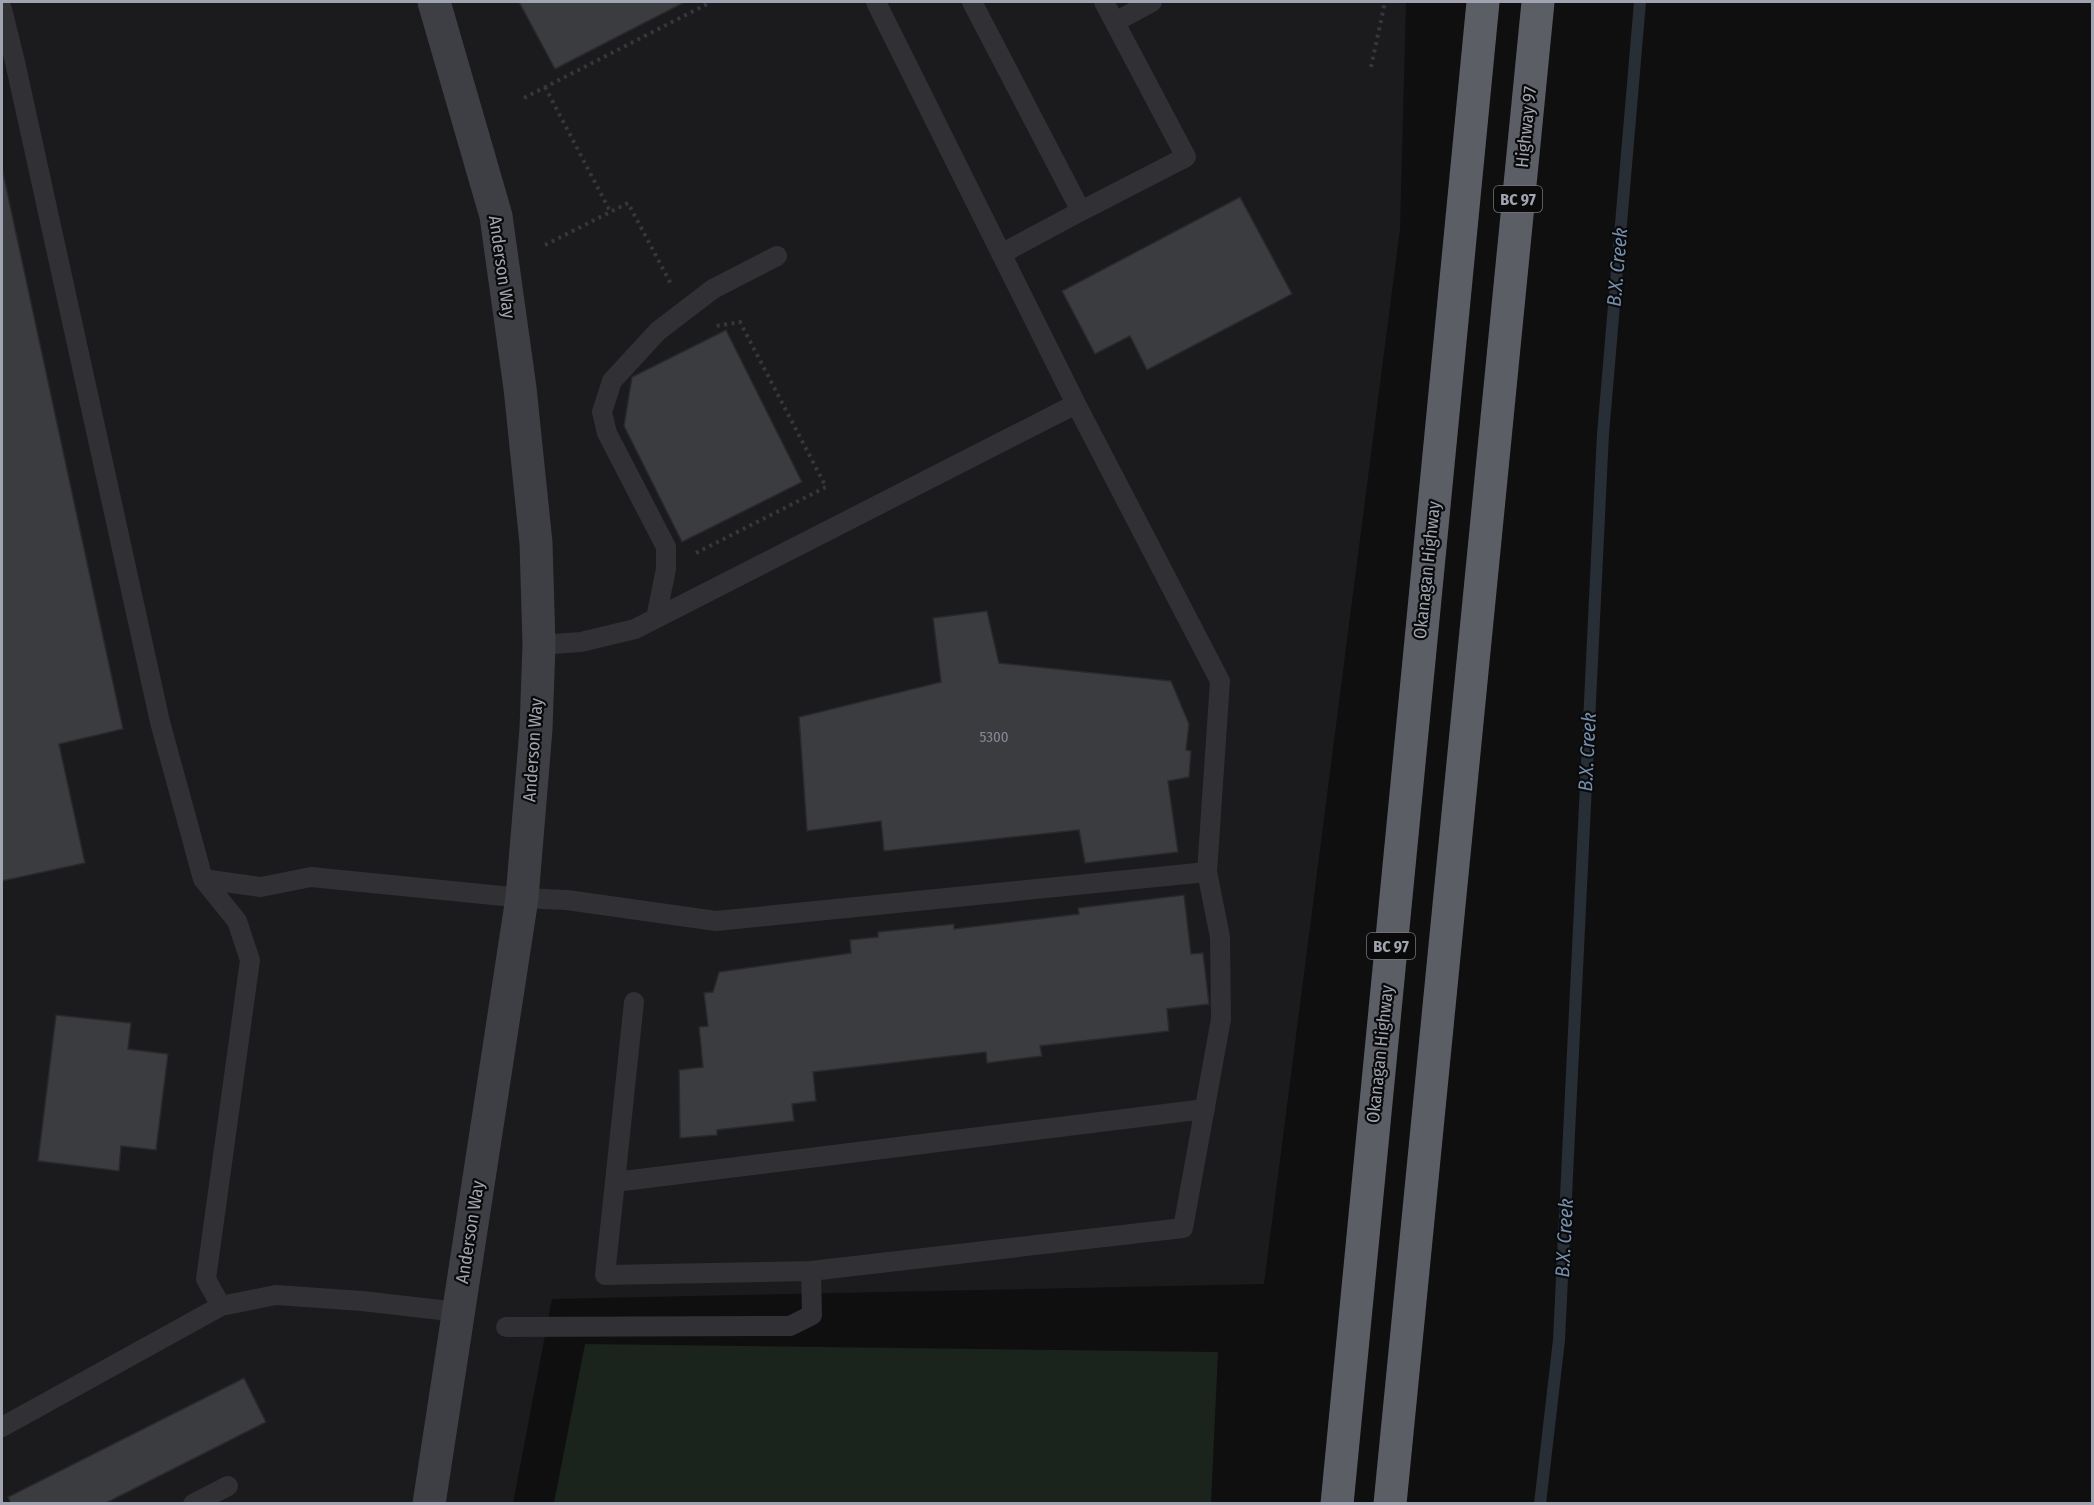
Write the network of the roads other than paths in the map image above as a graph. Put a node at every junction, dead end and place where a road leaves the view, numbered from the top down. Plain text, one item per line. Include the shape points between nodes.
1 (434, 2) edge
2 (876, 2) edge
3 (972, 2) edge
4 (1104, 2) edge
5 (1152, 2) edge
6 (1483, 2) edge
7 (1538, 2) edge
8 (2, 9) edge
9 (1115, 22) junction
10 (1081, 211) junction
11 (1001, 254) junction
12 (777, 256) dead end
13 (1076, 404) junction
14 (656, 618) junction
15 (539, 645) junction
16 (1207, 872) junction
17 (203, 879) junction
18 (522, 898) junction
19 (634, 1002) dead end
20 (1205, 1109) junction
21 (615, 1182) junction
22 (811, 1271) junction
23 (221, 1306) junction
24 (458, 1312) junction
25 (506, 1327) dead end
26 (2, 1427) edge
27 (228, 1486) dead end
28 (193, 1503) edge
29 (429, 1503) edge
30 (1337, 1503) edge
31 (1390, 1503) edge

1 - 15 street, Anderson Way via 496,216 536,543
2 - 11 lane
3 - 10 lane
4 - 9 lane
5 - 9 lane
6 - 30 highway, Okanagan Highway / BC 97
7 - 31 highway, Highway 97 / BC 97
8 - 17 lane via 160,722
9 - 10 lane via 1186,157
10 - 11 lane
11 - 13 lane
12 - 14 lane via 713,289 658,332 612,381 602,412 607,433 666,547 666,569
13 - 14 lane
13 - 16 lane via 1220,681
14 - 15 lane via 635,629 581,642
15 - 18 street, Anderson Way
16 - 18 lane via 716,921 567,900
16 - 20 lane via 1220,937 1221,1019
17 - 18 lane via 261,886 311,877
17 - 23 lane via 237,921 250,960 206,1279
18 - 24 street, Anderson Way
19 - 21 lane
20 - 21 lane
20 - 22 lane via 1183,1228
21 - 22 lane via 605,1275
22 - 25 lane via 812,1315 790,1326
23 - 24 lane via 276,1295
23 - 26 lane
24 - 29 street, Anderson Way
27 - 28 lane

